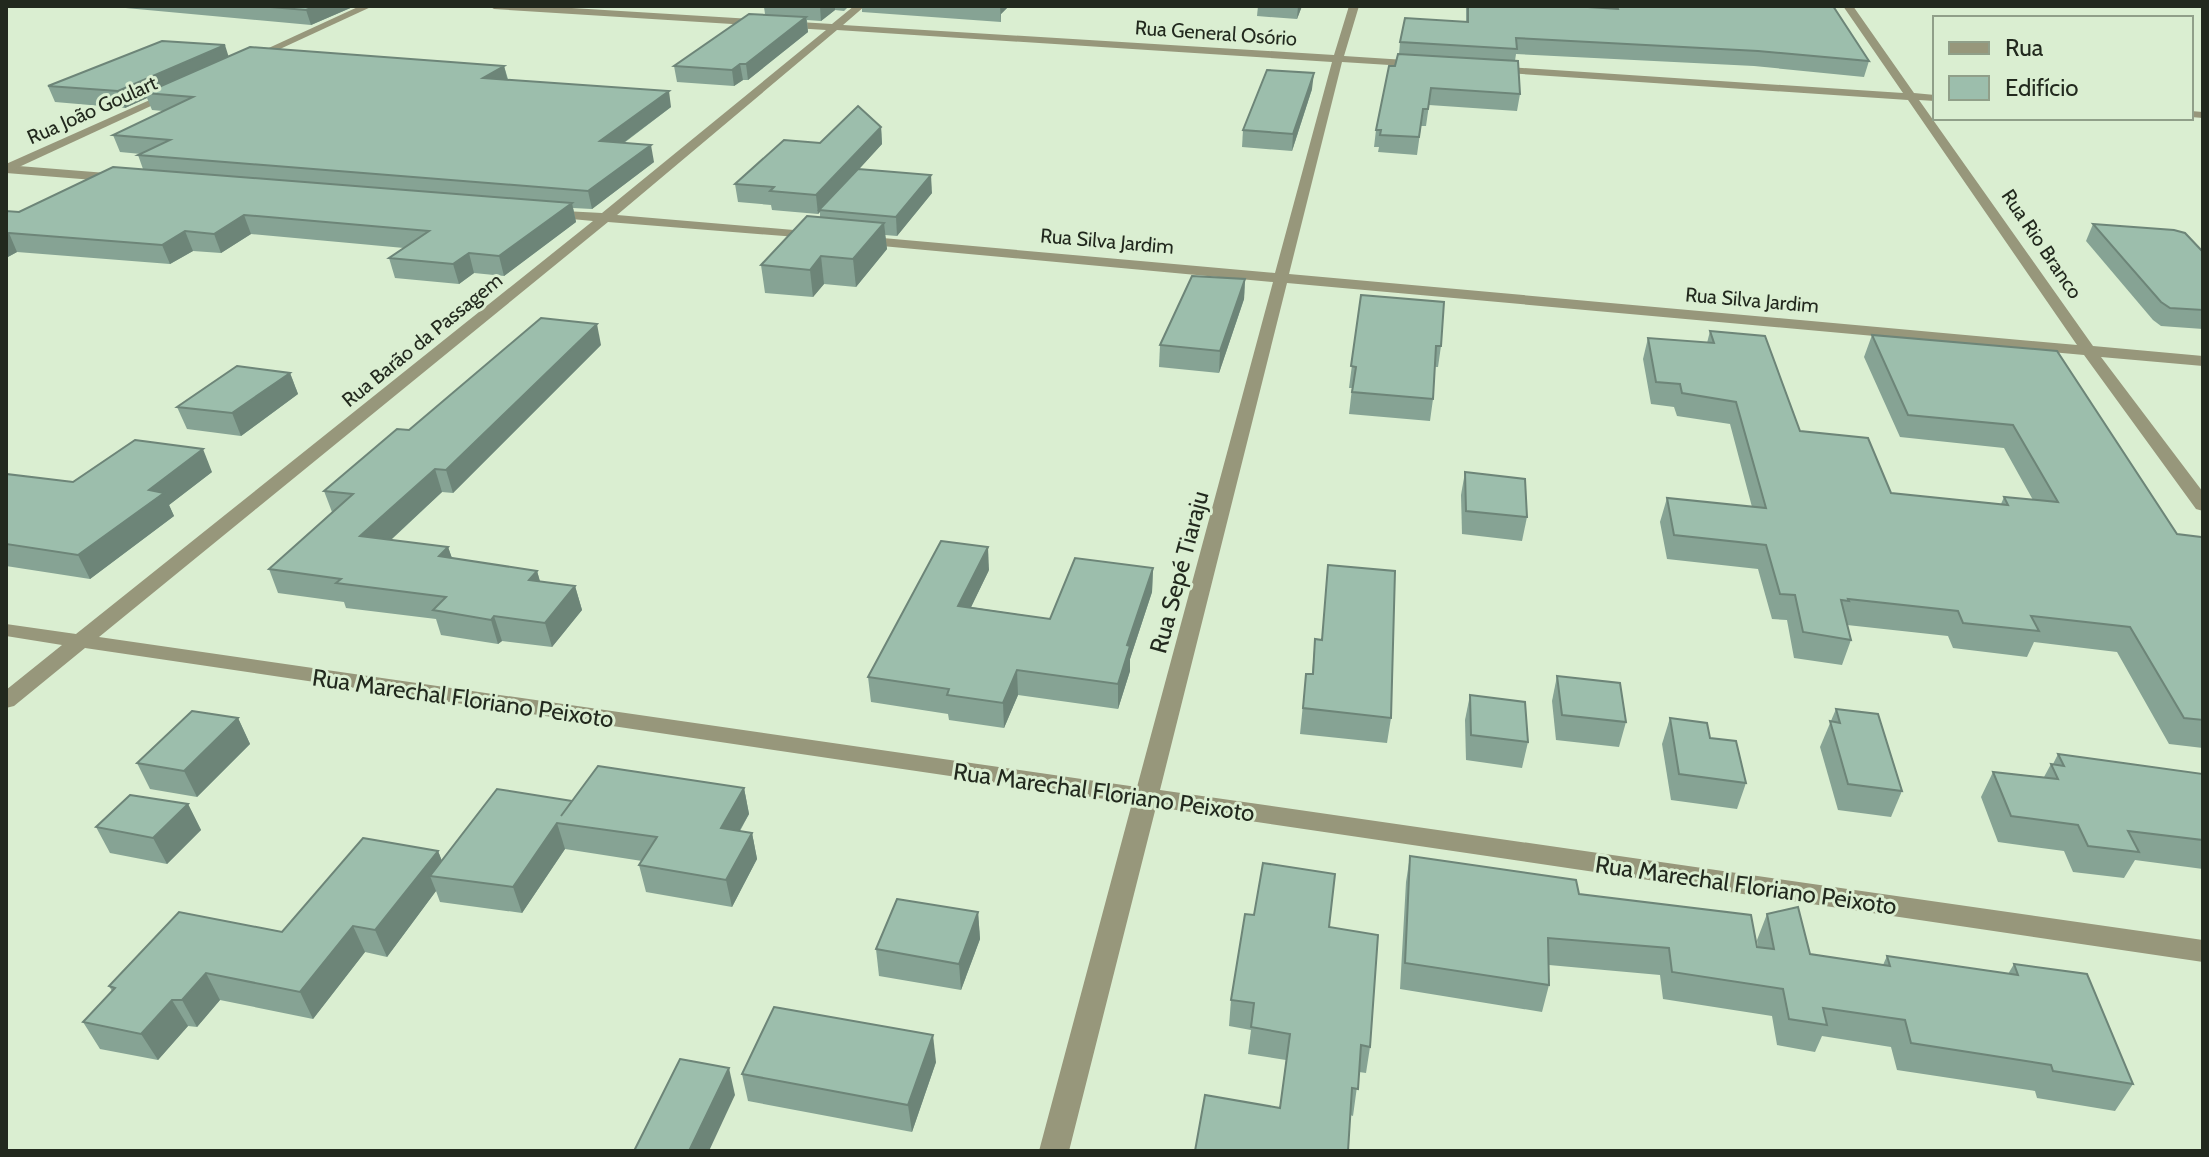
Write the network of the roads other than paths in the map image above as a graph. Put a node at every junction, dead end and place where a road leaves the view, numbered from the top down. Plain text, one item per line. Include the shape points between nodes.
1 (368, 6) edge
2 (494, 6) edge
3 (860, 6) edge
4 (1354, 6) edge
5 (1848, 6) edge
6 (833, 27) junction
7 (1338, 59) junction
8 (238, 65) edge
9 (1431, 65) edge
10 (1478, 68) edge
11 (180, 91) edge
12 (1913, 96) junction
13 (1933, 98) edge
14 (6, 169) edge
15 (132, 179) edge
16 (527, 211) edge
17 (606, 217) junction
18 (826, 237) edge
19 (842, 238) edge
20 (1283, 277) junction
21 (2088, 350) junction
22 (2203, 361) edge
23 (2203, 505) edge
24 (6, 630) edge
25 (80, 641) junction
26 (6, 701) edge
27 (1147, 798) junction
28 (2203, 951) edge
29 (1054, 1151) edge

1 - 8 street
2 - 6 street, Rua General Osório
3 - 6 street, Rua Barão da Passagem
4 - 7 street, Rua Sepé Tiaraju
5 - 12 street, Rua Rio Branco
6 - 7 street, Rua General Osório
6 - 17 street, Rua Barão da Passagem
7 - 9 street, Rua General Osório
7 - 20 street, Rua Sepé Tiaraju
10 - 12 street
11 - 14 street, Rua João Goulart
12 - 13 street
12 - 21 street, Rua Rio Branco
14 - 15 street
16 - 17 street
17 - 18 street
17 - 25 street, Rua Barão da Passagem
19 - 20 street, Rua Silva Jardim
20 - 21 street, Rua Silva Jardim
20 - 27 street, Rua Sepé Tiaraju
21 - 22 street, Rua Silva Jardim
21 - 23 street, Rua Rio Branco
24 - 25 street, Rua Marechal Floriano Peixoto
25 - 26 street, Rua Barão da Passagem
25 - 27 street, Rua Marechal Floriano Peixoto
27 - 28 street, Rua Marechal Floriano Peixoto
27 - 29 street, Rua Sepé Tiaraju

